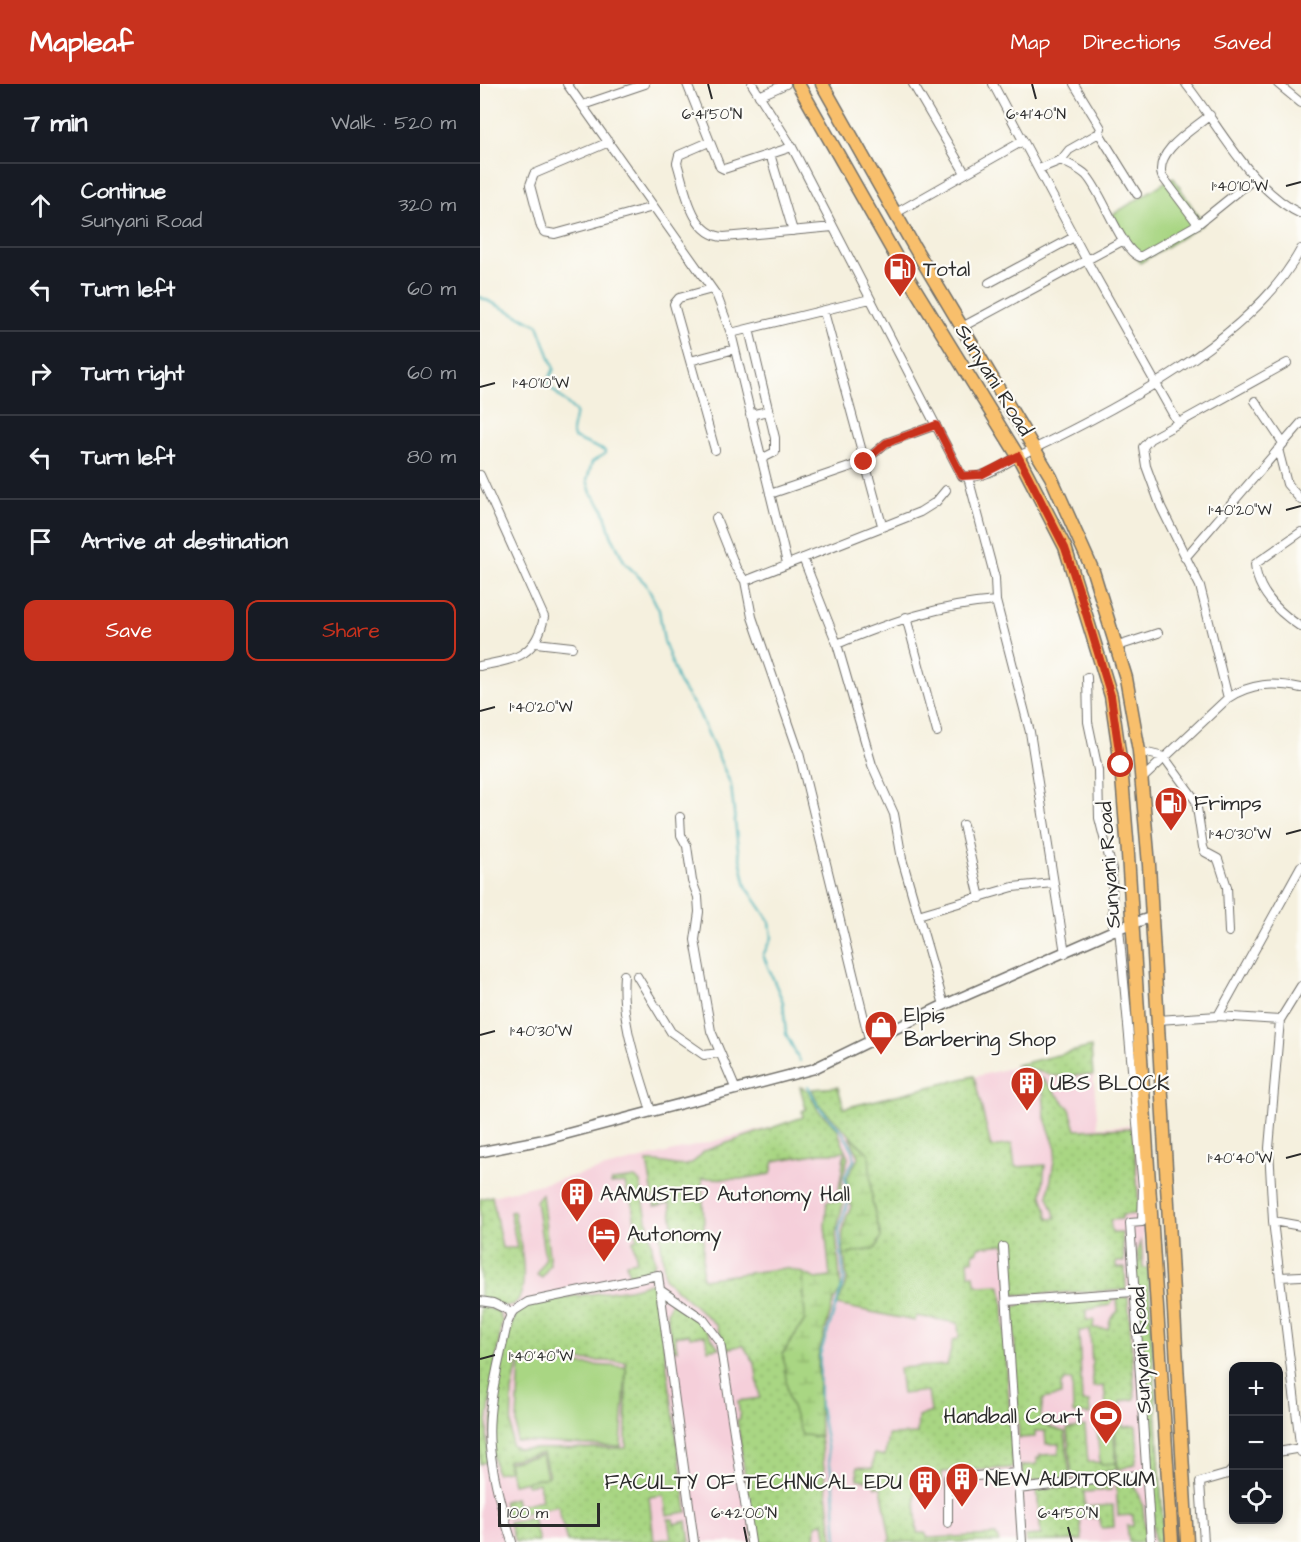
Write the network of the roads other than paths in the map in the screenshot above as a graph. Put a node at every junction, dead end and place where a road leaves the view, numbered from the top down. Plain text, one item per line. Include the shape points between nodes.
1 (567, 84) edge
2 (645, 84) edge
3 (687, 84) edge
4 (752, 84) edge
5 (786, 84) edge
6 (798, 84) edge
7 (822, 84) edge
8 (913, 84) edge
9 (993, 84) edge
10 (1074, 84) edge
11 (1186, 84) edge
12 (1278, 84) edge
13 (759, 96) junction
14 (1301, 103) edge
15 (583, 105) junction
16 (1210, 115) junction
17 (1099, 133) junction
18 (1023, 141) junction
19 (609, 142) junction
20 (709, 142) junction
21 (792, 147) junction
22 (770, 154) junction
23 (1061, 160) junction
24 (1039, 170) junction
25 (965, 173) junction
26 (1255, 178) junction
27 (1137, 194) dead end
28 (653, 207) junction
29 (896, 213) junction
30 (1301, 214) edge
31 (1198, 224) junction
32 (832, 227) junction
33 (793, 231) junction
34 (1074, 237) junction
35 (1124, 240) junction
36 (1301, 249) edge
37 (1087, 261) junction
38 (989, 283) dead end
39 (712, 289) junction
40 (870, 299) junction
41 (824, 312) junction
42 (962, 327) junction
43 (749, 329) junction
44 (731, 333) junction
45 (735, 349) junction
46 (690, 361) junction
47 (1287, 363) dead end
48 (1155, 382) junction
49 (1256, 401) dead end
50 (768, 411) junction
51 (750, 416) junction
52 (1178, 423) junction
53 (1301, 423) edge
54 (936, 425) junction
55 (1280, 446) junction
56 (1035, 448) junction
57 (715, 450) dead end
58 (1018, 456) junction
59 (761, 459) junction
60 (864, 462) junction
61 (480, 476) edge
62 (968, 477) junction
63 (946, 490) dead end
64 (770, 494) junction
65 (1301, 500) edge
66 (716, 518) dead end
67 (882, 525) junction
68 (1301, 532) edge
69 (803, 558) junction
70 (1185, 558) junction
71 (787, 563) junction
72 (746, 581) junction
73 (996, 601) junction
74 (906, 617) junction
75 (1301, 627) edge
76 (1158, 633) dead end
77 (536, 643) junction
78 (837, 644) junction
79 (1118, 646) junction
80 (572, 647) dead end
81 (480, 666) edge
82 (1087, 677) dead end
83 (1301, 688) edge
84 (1228, 698) junction
85 (937, 732) dead end
86 (1139, 751) junction
87 (1164, 757) junction
88 (1142, 779) junction
89 (680, 817) dead end
90 (963, 825) dead end
91 (1301, 866) edge
92 (1053, 883) junction
93 (980, 898) junction
94 (918, 915) junction
95 (1152, 917) junction
96 (1133, 923) junction
97 (1116, 930) junction
98 (1229, 932) dead end
99 (1065, 953) junction
100 (624, 975) dead end
101 (637, 976) dead end
102 (1301, 986) edge
103 (944, 1005) junction
104 (1218, 1016) junction
105 (1158, 1020) junction
106 (1280, 1020) junction
107 (870, 1043) junction
108 (719, 1053) junction
109 (736, 1090) junction
110 (651, 1111) junction
111 (480, 1152) edge
112 (1273, 1221) junction
113 (1301, 1226) edge
114 (1003, 1247) dead end
115 (1301, 1276) edge
116 (1280, 1277) junction
117 (660, 1290) junction
118 (1133, 1292) junction
119 (480, 1301) edge
120 (1007, 1301) junction
121 (512, 1312) junction
122 (1301, 1450) edge
123 (1283, 1452) edge
124 (1231, 1470) edge
125 (1017, 1473) junction
126 (1146, 1474) junction
127 (1018, 1489) junction
128 (1183, 1490) junction
129 (1169, 1507) junction
130 (948, 1523) dead end
131 (512, 1542) edge
132 (694, 1542) edge
133 (751, 1542) edge
134 (1022, 1542) edge
135 (1151, 1542) edge
136 (1172, 1542) edge
137 (1187, 1542) edge
138 (1204, 1542) edge

1 - 15 street
2 - 15 street
3 - 20 street
4 - 13 street
5 - 13 street
6 - 58 main road, Sunyani Road via 907,276
7 - 29 main road
8 - 25 street
9 - 18 street
10 - 17 street via 1100,125
11 - 16 street
12 - 14 street
13 - 21 street
15 - 19 street
16 - 26 street
16 - 31 street via 1164,154 1161,166 1162,176
17 - 23 street via 1069,150
17 - 27 street
18 - 24 street
18 - 25 street
19 - 28 street
19 - 28 street via 534,174 530,185 544,232 555,234
20 - 22 street via 722,168
20 - 33 street via 680,155 677,163 694,215 702,227 724,237
21 - 22 street
21 - 32 street
22 - 33 street
23 - 24 street
23 - 35 street via 1088,178
24 - 34 street
25 - 29 street
26 - 30 street via 1279,202
26 - 31 street
28 - 39 street
29 - 42 main road
31 - 35 street via 1140,257
32 - 33 street
32 - 40 street
34 - 37 street
34 - 38 street
35 - 37 street
36 - 48 street via 1269,295 1221,338
37 - 42 street
37 - 48 street
39 - 44 street
39 - 46 street via 679,298 674,304
40 - 41 street
40 - 54 street
41 - 43 street
41 - 60 street
42 - 56 main road
43 - 44 street
43 - 50 street
44 - 45 street
45 - 46 street
45 - 51 street
46 - 57 street
47 - 52 street
48 - 52 street
48 - 56 street
49 - 55 street
50 - 51 street
50 - 59 street via 775,452
51 - 59 street
52 - 70 street via 1146,442 1142,453
53 - 55 street
54 - 60 street via 886,443
54 - 62 street via 962,476
55 - 65 street via 1287,484
55 - 70 street
56 - 58 street
56 - 79 main road via 1070,516
58 - 62 street via 998,468
58 - 96 main road, Sunyani Road via 1065,548 1111,696 1121,765
59 - 64 street
60 - 64 street
60 - 67 street
61 - 77 street via 543,612
62 - 73 street via 995,578
63 - 67 street via 920,512
64 - 71 street
66 - 72 street via 736,568
67 - 69 street
68 - 75 street via 1256,564 1258,582 1275,608
69 - 71 street
69 - 78 street
70 - 84 street via 1200,586
71 - 72 street
72 - 107 street via 752,617 799,753
73 - 74 street
73 - 92 street via 1030,732
74 - 78 street
74 - 85 street
76 - 79 street
77 - 80 street
77 - 81 street via 525,653
78 - 94 street via 872,765 894,814
79 - 86 main road
82 - 97 street via 1099,818 1112,869
83 - 84 street via 1268,683
84 - 87 street
86 - 87 street
86 - 88 main road
87 - 88 street
87 - 98 street via 1196,801 1205,852 1221,865 1227,887
88 - 95 main road
89 - 108 street via 698,897 695,940 701,979
90 - 93 street
91 - 104 street
92 - 93 street via 1013,887
92 - 99 street
93 - 94 street
94 - 103 street
95 - 96 street
95 - 105 main road
96 - 97 street
96 - 129 main road, Sunyani Road
97 - 99 street
97 - 118 street via 1143,1188 1142,1222 1130,1223
99 - 103 street
100 - 110 street via 626,1021
101 - 108 street via 671,1032 707,1056
102 - 106 street
103 - 107 street
104 - 105 street
104 - 106 street
105 - 128 main road
106 - 112 street via 1269,1148
107 - 109 street via 813,1069
108 - 109 street
109 - 110 street
110 - 111 street
112 - 113 street
112 - 116 street
114 - 120 street
115 - 116 street
116 - 122 street
117 - 121 street via 658,1275 528,1302
117 - 132 street
117 - 133 street via 703,1319 720,1342
118 - 120 street
118 - 126 street
119 - 121 street
120 - 125 street
121 - 131 street via 491,1409 490,1446
122 - 123 street
124 - 138 street via 1200,1482
125 - 127 street
125 - 130 street via 948,1478
126 - 127 street
126 - 135 street
127 - 134 street
128 - 129 main road
128 - 137 main road
129 - 136 main road, Sunyani Road

